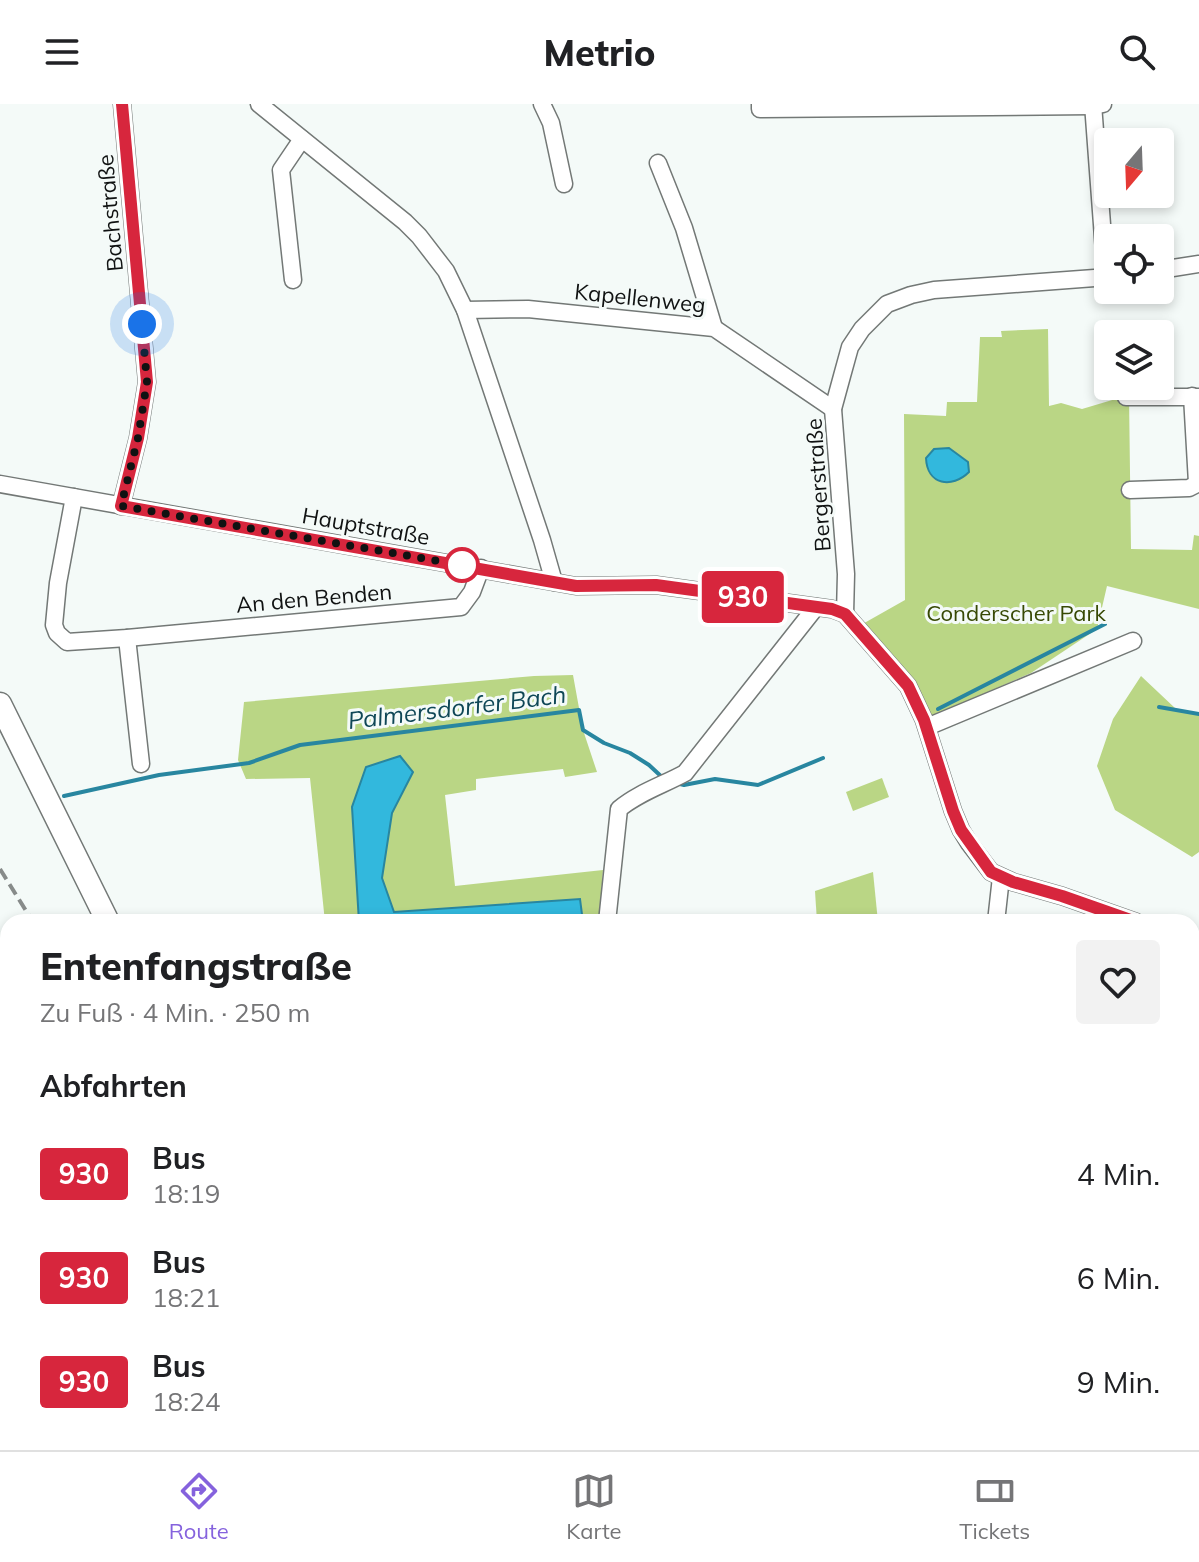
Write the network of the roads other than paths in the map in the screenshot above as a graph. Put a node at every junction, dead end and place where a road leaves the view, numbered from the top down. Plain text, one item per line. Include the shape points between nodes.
1 (122, 104) edge
2 (259, 104) edge
3 (542, 104) edge
4 (1096, 105) edge
5 (760, 106) edge
6 (302, 139) junction
7 (658, 163) dead end
8 (564, 184) dead end
9 (1104, 224) edge
10 (1199, 264) edge
11 (1174, 268) edge
12 (1094, 278) edge
13 (293, 280) dead end
14 (465, 310) junction
15 (714, 328) junction
16 (1174, 396) edge
17 (1195, 396) edge
18 (833, 409) junction
19 (1198, 483) edge
20 (0, 484) edge
21 (1130, 490) dead end
22 (74, 497) junction
23 (121, 506) junction
24 (481, 568) junction
25 (554, 582) junction
26 (816, 607) junction
27 (845, 614) junction
28 (127, 638) junction
29 (1133, 641) dead end
30 (0, 704) edge
31 (927, 727) junction
32 (141, 764) dead end
33 (1001, 877) junction
34 (104, 914) edge
35 (608, 914) edge
36 (997, 914) edge
37 (1113, 914) edge

1 - 23 street, Bachstraße via 147,382
2 - 6 street
3 - 8 street
4 - 5 street
4 - 9 street
6 - 13 street via 281,170
6 - 14 street via 419,236 446,271
7 - 15 street
10 - 11 street
12 - 18 street, Bergerstraße via 934,290 887,304 850,347
14 - 15 street, Kapellenweg via 528,309
14 - 25 street
15 - 18 street, Kapellenweg
16 - 17 street
17 - 19 street
18 - 27 street, Bergerstraße
19 - 21 street via 1189,488
20 - 22 street, Hauptstraße
22 - 23 street, Hauptstraße
22 - 28 street, An den Benden via 58,583 57,633 67,642
23 - 24 street, Hauptstraße
24 - 25 street, Hauptstraße
24 - 28 street, An den Benden via 461,607
25 - 26 street, Hauptstraße via 656,585
26 - 27 street, Hauptstraße
26 - 35 street via 685,773 619,809
27 - 31 street via 905,682
28 - 32 street
29 - 31 street
30 - 34 main road
31 - 33 street via 961,830 991,872
33 - 36 street
33 - 37 street

